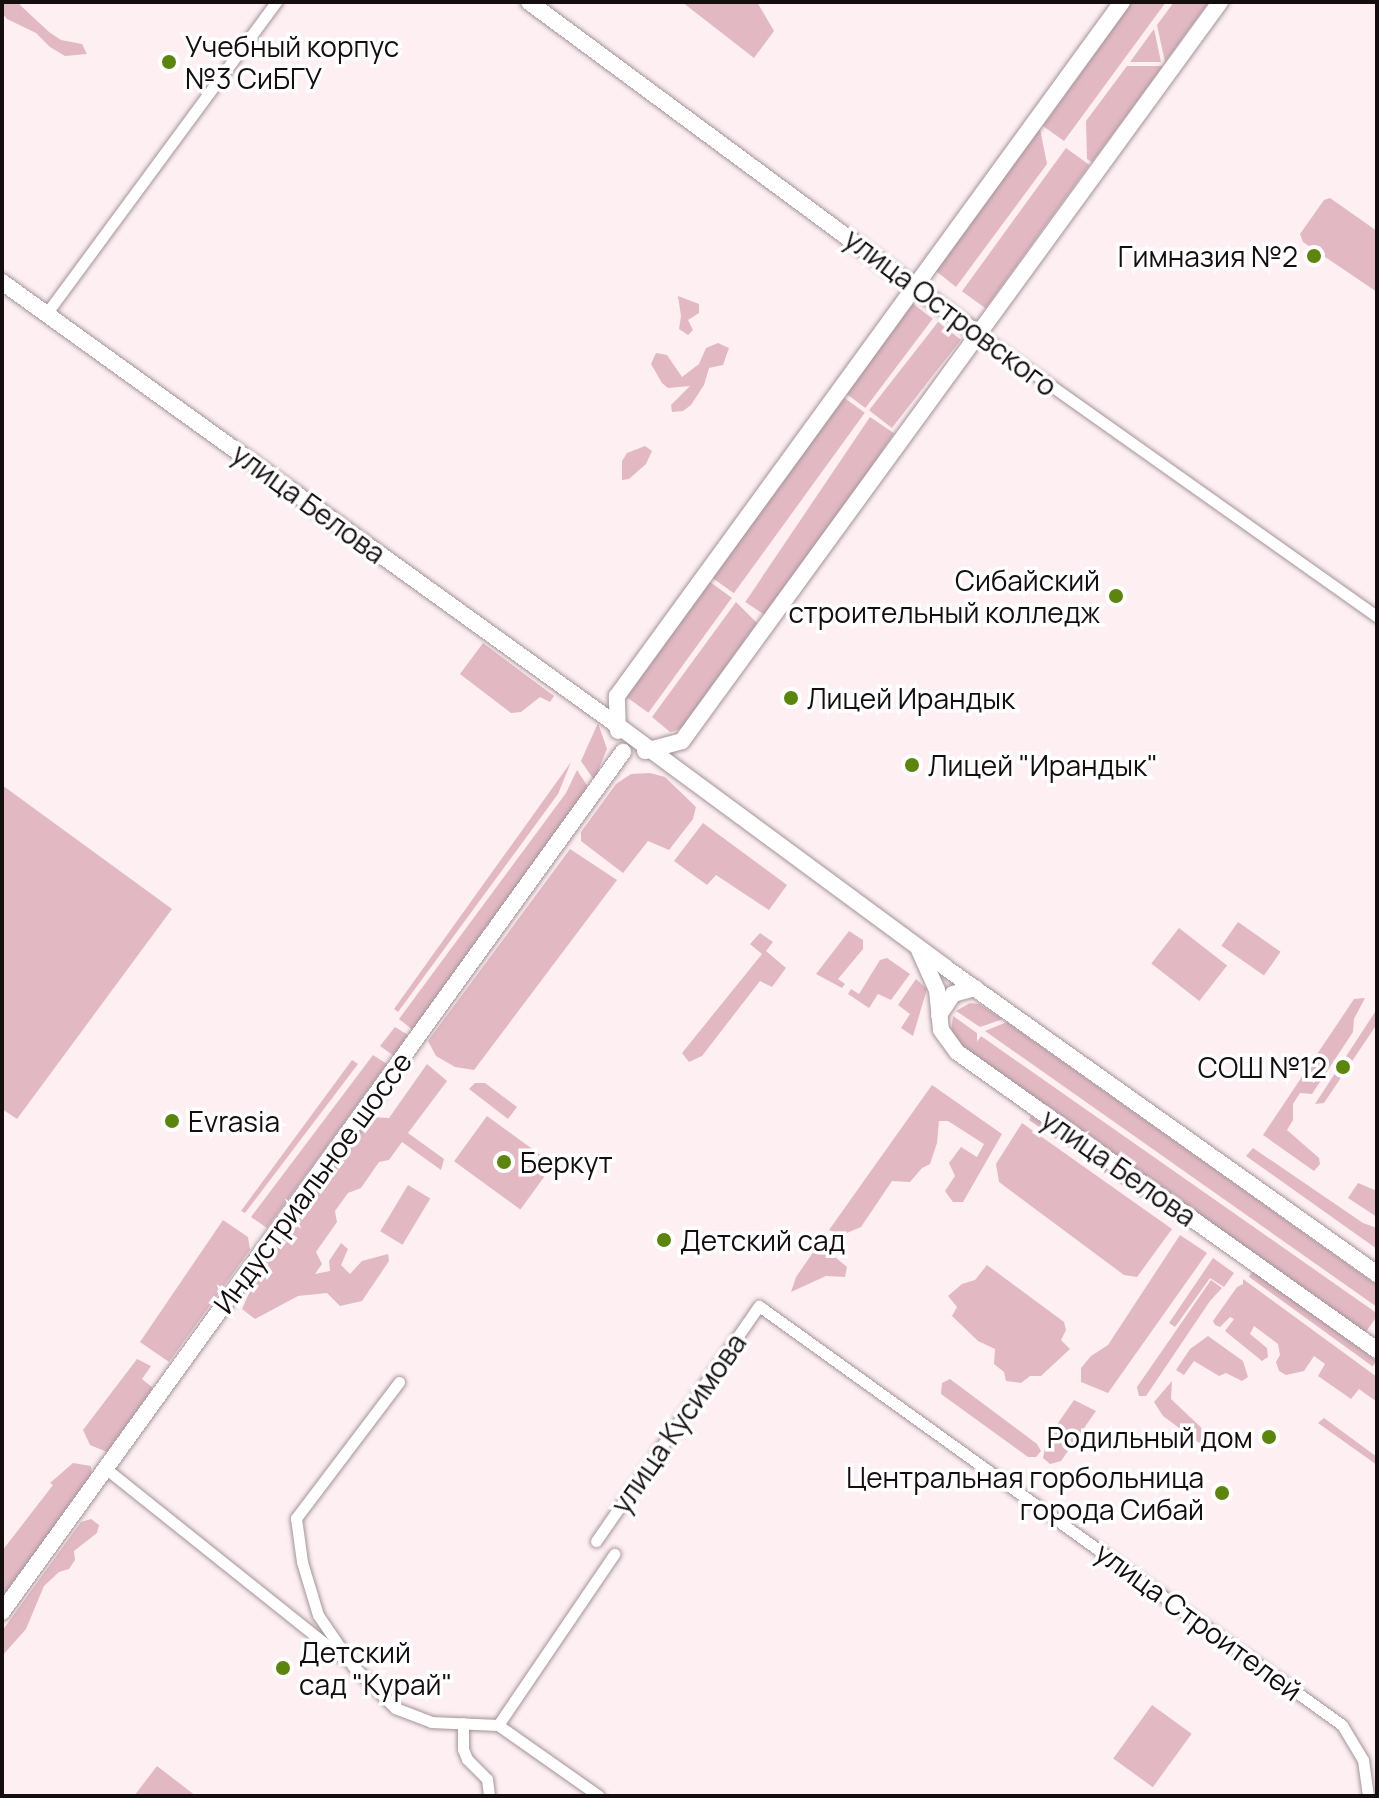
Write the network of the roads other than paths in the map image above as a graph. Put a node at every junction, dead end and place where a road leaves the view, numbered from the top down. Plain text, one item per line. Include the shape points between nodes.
1 (276, 2) edge
2 (529, 2) edge
3 (1122, 2) edge
4 (1220, 2) edge
5 (2, 282) edge
6 (915, 285) junction
7 (46, 314) junction
8 (978, 334) junction
9 (1377, 617) edge
10 (617, 696) junction
11 (593, 708) junction
12 (617, 725) junction
13 (682, 741) junction
14 (651, 750) junction
15 (623, 752) junction
16 (683, 775) junction
17 (915, 945) junction
18 (946, 968) junction
19 (975, 988) junction
20 (953, 994) junction
21 (939, 1015) junction
22 (1377, 1274) edge
23 (759, 1306) joint
24 (1377, 1350) edge
25 (399, 1382) dead end
26 (105, 1468) junction
27 (596, 1541) dead end
28 (614, 1554) dead end
29 (2, 1612) edge
30 (353, 1666) junction
31 (463, 1723) junction
32 (498, 1725) junction
33 (489, 1796) edge
34 (599, 1796) edge
35 (1368, 1796) edge

1 - 7 street
2 - 6 main road, улица Островского
3 - 6 main road
4 - 8 main road
5 - 7 main road, улица Белова
6 - 8 main road, улица Островского
6 - 10 main road
7 - 11 main road, улица Белова
8 - 9 street, улица Островского
8 - 13 main road
10 - 11 main road
10 - 12 main road
11 - 12 main road, улица Белова
12 - 14 main road, улица Белова
12 - 15 main road
13 - 14 main road
13 - 16 main road
14 - 15 main road
14 - 16 main road, улица Белова
15 - 26 main road, Индустриальное шоссе
16 - 17 main road, улица Белова
17 - 18 main road, улица Белова
17 - 21 main road, улица Белова via 937,990
18 - 19 main road, улица Белова
18 - 20 main road
19 - 20 main road
19 - 22 main road, улица Белова
20 - 21 main road
21 - 24 main road, улица Белова via 941,1030 957,1052
23 - 27 street, улица Кусимова
23 - 35 street, улица Строителей via 1342,1725 1363,1760
25 - 30 street via 296,1518 318,1615
26 - 29 main road, Индустриальное шоссе
26 - 30 street
28 - 32 street, улица Кусимова
30 - 31 street via 395,1708 431,1722
31 - 32 street
31 - 33 street via 463,1749 487,1779
32 - 34 street

